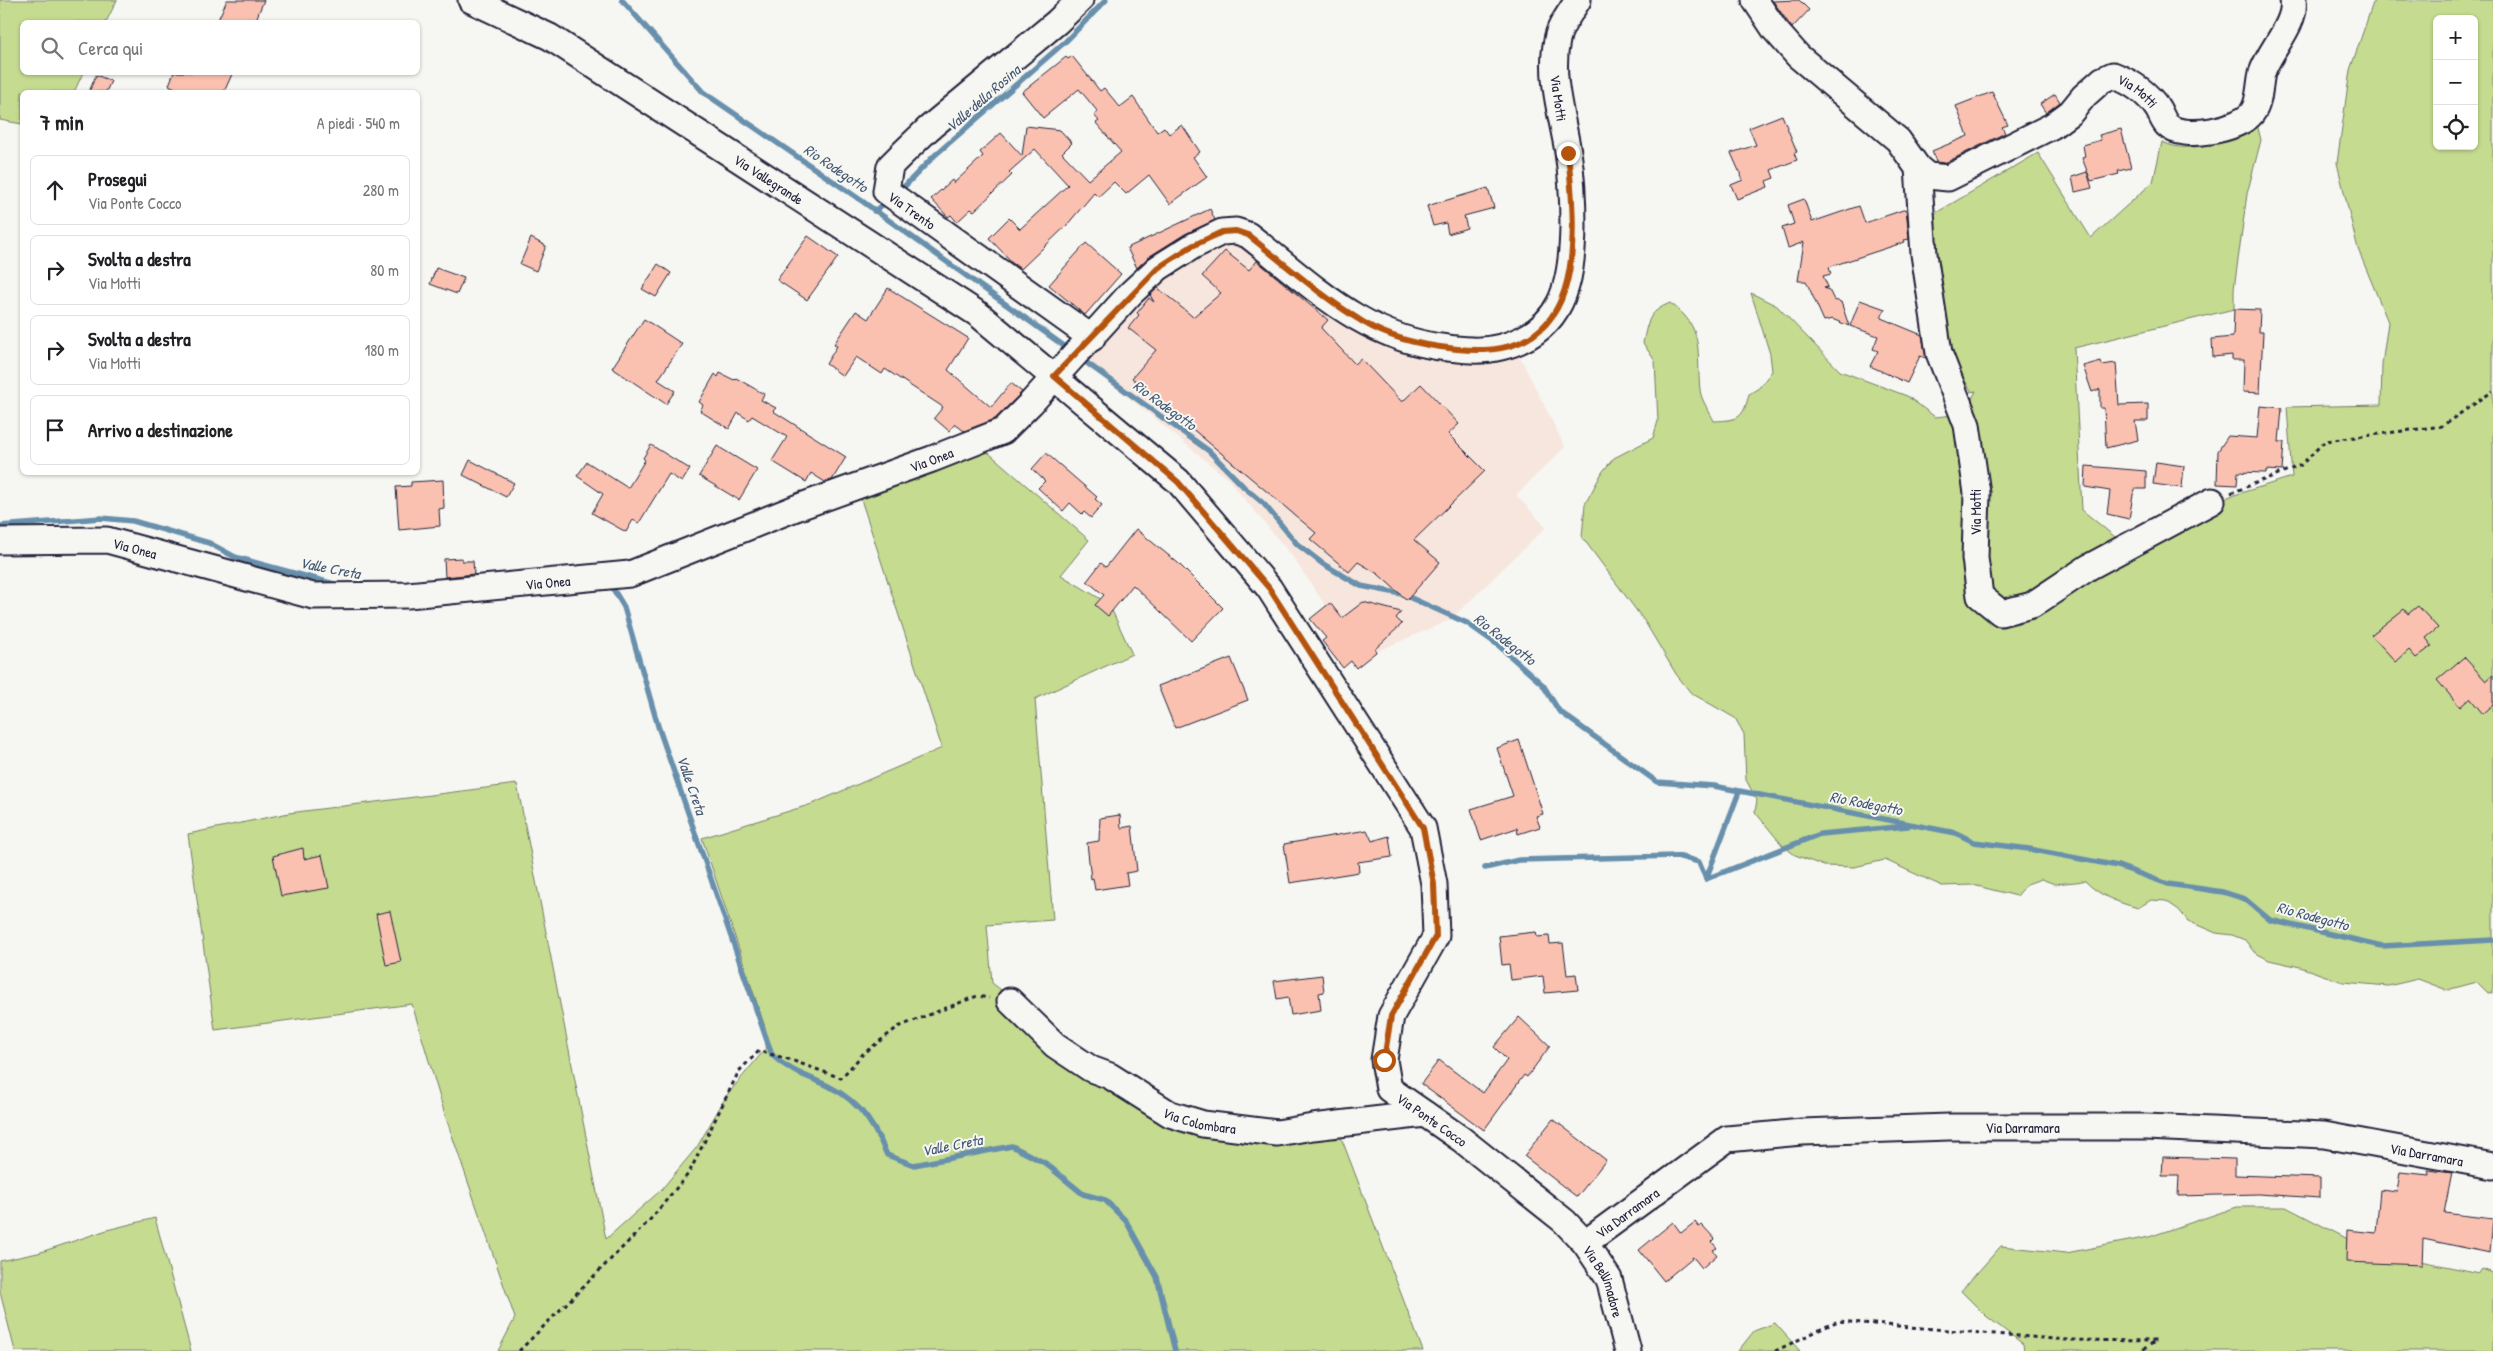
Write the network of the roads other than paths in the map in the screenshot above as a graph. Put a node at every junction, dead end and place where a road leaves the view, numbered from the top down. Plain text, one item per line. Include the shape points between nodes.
1 (471, 0) edge
2 (1080, 0) edge
3 (1578, 0) edge
4 (1755, 0) edge
5 (2293, 0) edge
6 (1918, 168) junction
7 (1088, 341) junction
8 (1060, 370) junction
9 (2212, 501) road end
10 (0, 541) edge
11 (1010, 1001) road end
12 (1426, 1114) junction
13 (2493, 1166) edge
14 (1564, 1221) joint
15 (1585, 1243) junction
16 (1628, 1351) edge

1 - 8 street, Via Vallegrande via 550,37
2 - 7 street, Via Trento via 928,129 890,166 893,196
3 - 7 street, Via Motti via 1557,37 1555,51 1555,82 1573,201 1572,258 1568,286 1556,312 1538,331 1520,342 1483,352 1429,346 1382,332 1363,323 1314,288 1248,235 1236,231 1222,232 1192,246 1158,268
4 - 6 street via 1798,56 1898,140
5 - 6 street, Via Motti via 2294,7 2282,36 2263,71 2253,113 2242,122 2194,132 2174,130 2167,125 2150,98 2113,75 2102,80 2071,112 2052,126 1948,178 1928,176
6 - 9 street, Via Motti via 1924,254 1939,353 1967,424 1977,493 1975,558 1980,596 2001,613 2032,605 2089,567
7 - 8 street, Via Motti
8 - 10 street, Via Onea via 1002,431 630,574 408,595 313,596 107,540
8 - 12 street, Via Ponte Cocco via 1178,482 1269,588 1423,828 1434,884 1436,936 1391,1016 1384,1060 1389,1089
11 - 12 street, Via Colombara via 1055,1045 1091,1069 1110,1076 1170,1114 1203,1124 1277,1133 1312,1126
12 - 14 street, Via Ponte Cocco
13 - 15 street, Via Darramara via 2324,1135 2117,1127 1949,1126 1727,1138
14 - 15 street, Via Bellimadore
15 - 16 street, Via Bellimadore via 1609,1279

